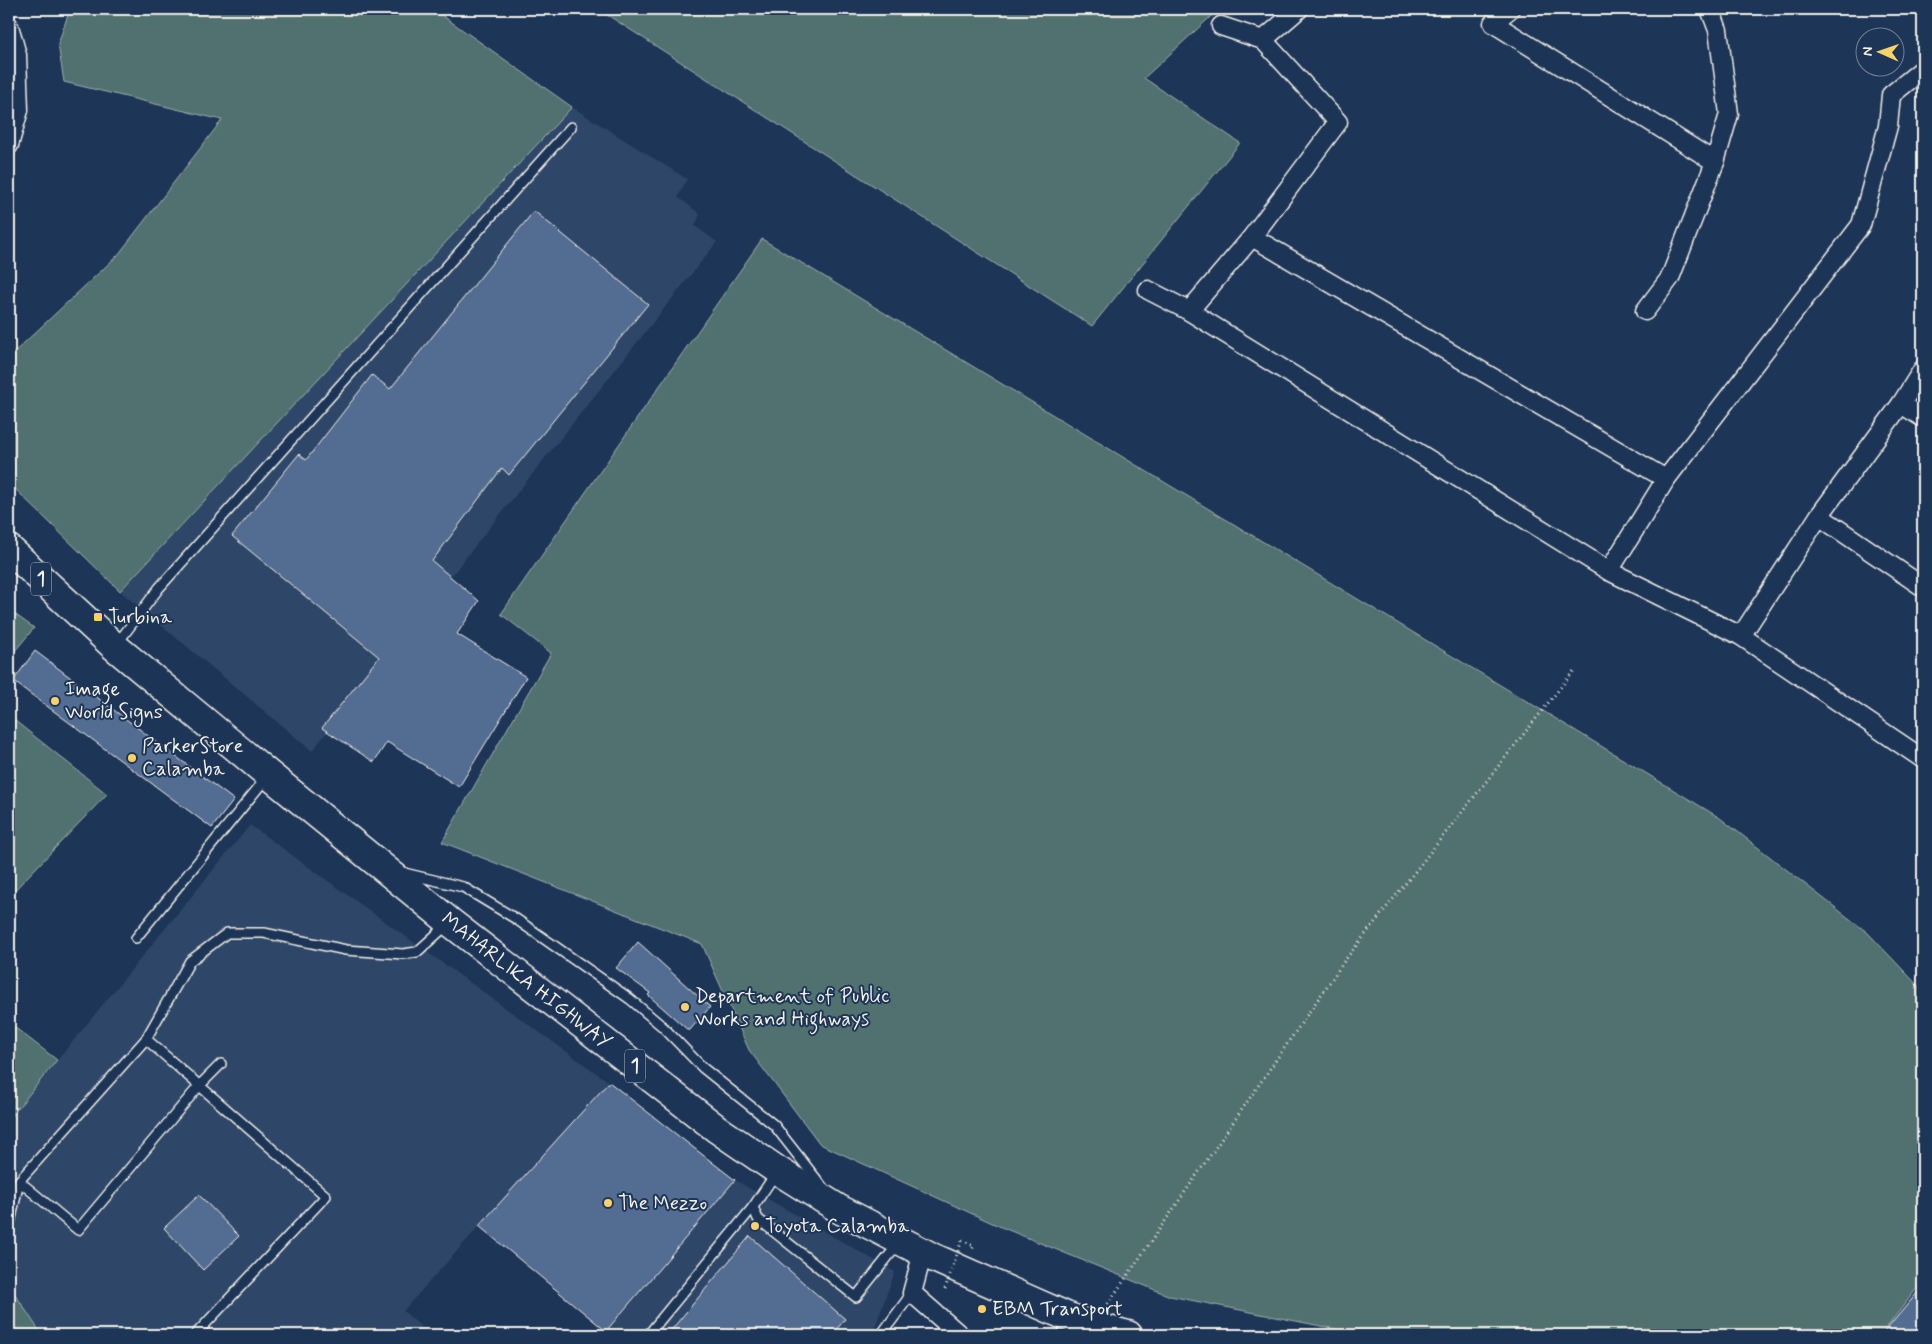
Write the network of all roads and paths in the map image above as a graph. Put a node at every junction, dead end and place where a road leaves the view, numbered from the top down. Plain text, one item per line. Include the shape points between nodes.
1 (1299, 9) edge
2 (1510, 9) edge
3 (1710, 9) edge
4 (9, 26) edge
5 (1221, 26) dead end
6 (1263, 40) junction
7 (1923, 70) edge
8 (571, 127) dead end
9 (9, 145) edge
10 (1716, 162) junction
11 (1252, 237) junction
12 (1148, 290) dead end
13 (1189, 311) junction
14 (1645, 311) dead end
15 (1923, 369) edge
16 (1901, 404) junction
17 (1923, 418) edge
18 (1666, 479) junction
19 (1819, 516) junction
20 (9, 549) edge
21 (9, 571) edge
22 (1609, 571) junction
23 (1923, 587) edge
24 (73, 609) junction
25 (1741, 636) junction
26 (115, 647) junction
27 (1576, 668) dead end
28 (1923, 759) edge
29 (268, 774) junction
30 (387, 870) junction
31 (450, 922) junction
32 (136, 938) dead end
33 (146, 1039) junction
34 (221, 1064) dead end
35 (198, 1086) junction
36 (777, 1170) junction
37 (19, 1181) junction
38 (753, 1207) junction
39 (839, 1209) junction
40 (10, 1223) edge
41 (912, 1246) junction
42 (974, 1246) dead end
43 (945, 1288) dead end
44 (912, 1293) junction
45 (1093, 1326) junction
46 (196, 1335) edge
47 (648, 1335) edge
48 (881, 1335) edge
49 (960, 1335) edge
50 (1128, 1335) edge

1 - 6 street
2 - 10 street via 1493,23
3 - 10 street via 1718,30 1729,114
4 - 9 street via 17,56 19,110
5 - 6 street
6 - 11 street via 1338,122
7 - 18 street via 1891,95 1888,126 1861,225
8 - 26 lane via 159,588
10 - 14 street via 1670,278
11 - 13 street
11 - 18 street
12 - 13 street
13 - 22 street
15 - 16 street
16 - 17 street
16 - 19 street
18 - 22 street
19 - 23 street
19 - 25 street
20 - 24 highway, MAHARLIKA HIGHWAY / 1
21 - 24 highway
22 - 25 street
24 - 26 highway, MAHARLIKA HIGHWAY / 1
25 - 28 street
26 - 29 highway, MAHARLIKA HIGHWAY / 1
27 - 45 path via 1345,960
29 - 30 highway, MAHARLIKA HIGHWAY / 1
29 - 32 lane
30 - 31 highway, MAHARLIKA HIGHWAY / 1
30 - 39 lane via 463,887 516,919 630,999 703,1068 774,1125
31 - 33 lane via 417,952 403,954 346,950 264,933 227,933 190,961
31 - 36 highway, MAHARLIKA HIGHWAY / 1 via 717,1129
33 - 35 lane
33 - 37 lane
34 - 35 lane
35 - 37 lane via 78,1230
35 - 46 lane via 326,1196
36 - 38 lane
36 - 39 highway, MAHARLIKA HIGHWAY / 1
37 - 40 lane
38 - 41 lane via 758,1218 856,1297
38 - 47 lane
39 - 41 highway, MAHARLIKA HIGHWAY / 1
41 - 44 street
41 - 45 highway, MAHARLIKA HIGHWAY / 1
42 - 43 path, bridge via 962,1240
44 - 48 lane
44 - 49 street
45 - 50 highway, MAHARLIKA HIGHWAY / 1

